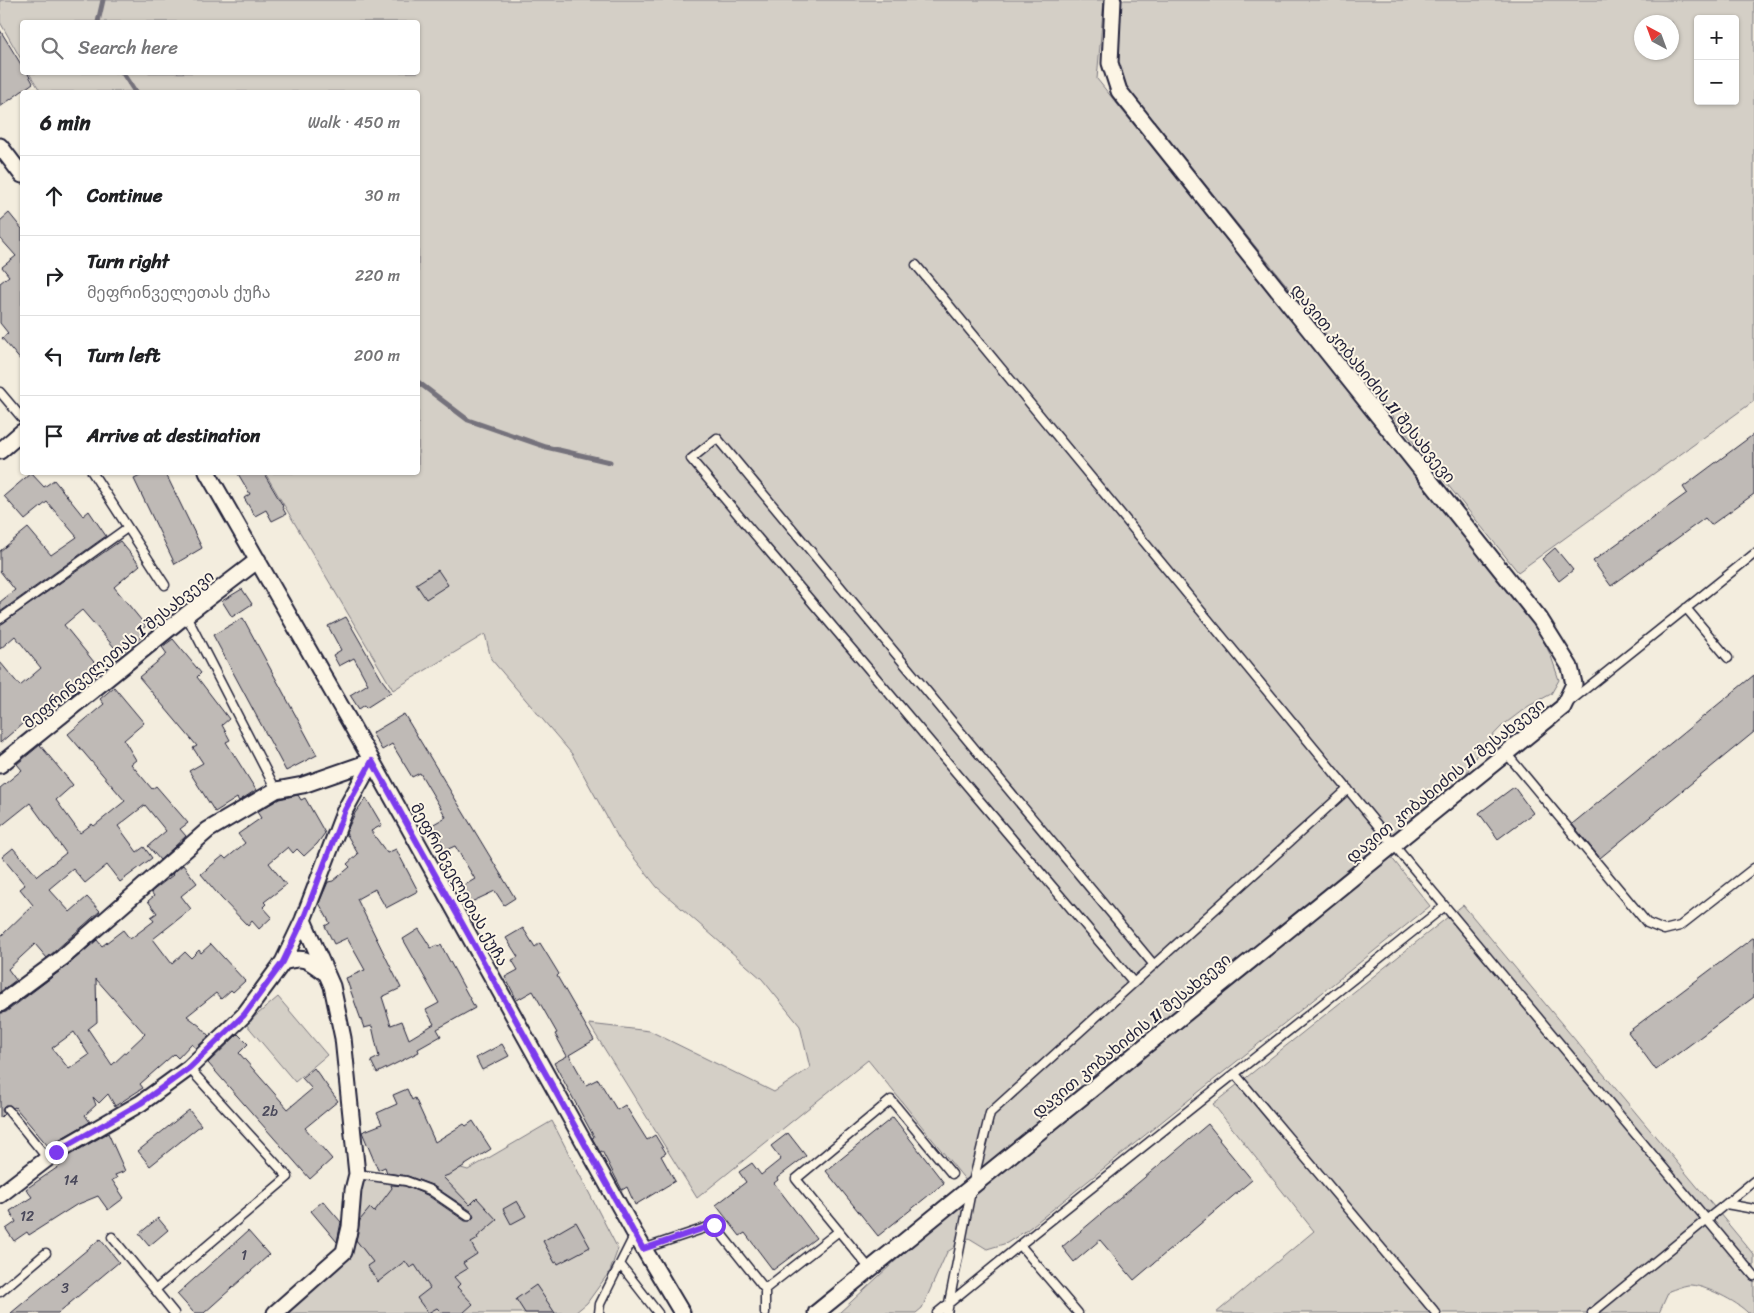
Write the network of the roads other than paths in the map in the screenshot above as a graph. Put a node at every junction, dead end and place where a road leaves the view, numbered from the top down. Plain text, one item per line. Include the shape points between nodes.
1 (1113, 0) edge
2 (0, 146) edge
3 (20, 172) edge
4 (916, 265) dead end
5 (0, 392) edge
6 (20, 416) edge
7 (20, 434) edge
8 (0, 451) edge
9 (95, 475) edge
10 (209, 475) edge
11 (127, 528) junction
12 (1754, 554) edge
13 (258, 560) junction
14 (165, 585) dead end
15 (1686, 608) junction
16 (186, 615) junction
17 (0, 619) edge
18 (1728, 658) dead end
19 (1563, 707) junction
20 (1506, 753) junction
21 (372, 761) junction
22 (0, 766) edge
23 (1348, 789) junction
24 (276, 790) junction
25 (1393, 844) junction
26 (1754, 868) edge
27 (1445, 906) junction
28 (303, 920) junction
29 (283, 962) junction
30 (1154, 965) junction
31 (326, 973) junction
32 (1134, 983) junction
33 (0, 1004) edge
34 (189, 1068) junction
35 (1235, 1074) junction
36 (8, 1110) dead end
37 (48, 1159) junction
38 (357, 1174) junction
39 (952, 1174) dead end
40 (1754, 1181) edge
41 (972, 1186) junction
42 (0, 1195) edge
43 (1726, 1204) junction
44 (1754, 1209) edge
45 (468, 1216) dead end
46 (1707, 1219) junction
47 (839, 1231) junction
48 (635, 1234) junction
49 (112, 1237) dead end
50 (1020, 1245) junction
51 (643, 1249) junction
52 (46, 1253) dead end
53 (620, 1264) junction
54 (870, 1269) junction
55 (1754, 1276) edge
56 (766, 1289) junction
57 (155, 1290) junction
58 (0, 1292) edge
59 (949, 1304) junction
60 (174, 1313) edge
61 (275, 1313) edge
62 (599, 1313) edge
63 (658, 1313) edge
64 (682, 1313) edge
65 (765, 1313) edge
66 (816, 1313) edge
67 (938, 1313) edge
68 (947, 1313) edge
69 (1078, 1313) edge
70 (1436, 1313) edge
71 (1592, 1313) edge

1 - 19 street, დავით კობახიძის II შესახვევი via 1110,63 1119,91 1540,619 1570,667 1574,684
2 - 3 street
4 - 23 lane
5 - 6 lane
7 - 8 street
9 - 11 lane
10 - 13 street, მეფრინველეთას ქუჩა
11 - 14 lane
11 - 17 lane
12 - 15 lane
13 - 16 street, მეფრინველეთას I შესახვევი
13 - 21 street, მეფრინველეთას ქუჩა
15 - 18 lane
15 - 19 lane
16 - 22 street, მეფრინველეთას I შესახვევი
16 - 24 lane
19 - 20 street, დავით კობახიძის II შესახვევი
20 - 25 street, დავით კობახიძის II შესახვევი
20 - 26 lane via 1647,923 1664,930 1680,926
21 - 24 street via 303,785
21 - 28 street via 345,810
21 - 48 street, მეფრინველეთას ქუჩა
23 - 25 lane
23 - 30 lane
24 - 33 street via 208,830 62,958
25 - 27 lane
25 - 41 street, დავით კობახიძის II შესახვევი
27 - 35 lane
27 - 46 lane
28 - 29 street
28 - 31 street
29 - 31 street via 298,958 311,962
29 - 34 street via 244,1015
30 - 32 lane
30 - 32 lane via 717,438 691,459
31 - 38 street via 332,986 343,1038
32 - 41 lane via 990,1113
34 - 37 street via 141,1103
34 - 57 lane via 288,1177
35 - 50 lane
35 - 70 lane
36 - 37 lane
37 - 42 street
38 - 45 lane via 406,1181 430,1190
38 - 61 street via 344,1252
39 - 47 lane via 891,1100 796,1179
40 - 43 lane
41 - 54 street, დავით კობახიძის II შესახვევი
41 - 59 lane
43 - 44 lane
43 - 46 lane
46 - 55 lane
46 - 71 lane
47 - 54 lane
47 - 56 lane
48 - 51 street, მეფრინველეთას ქუჩა
48 - 53 lane
49 - 57 lane
50 - 59 lane
50 - 69 lane
51 - 56 lane via 714,1225
51 - 64 street, მეფრინველეთას ქუჩა
52 - 58 lane
53 - 62 lane via 600,1304
53 - 63 lane
54 - 66 street, დავით კობახიძის II შესახვევი
56 - 65 lane
57 - 60 lane
59 - 67 lane
59 - 68 lane

